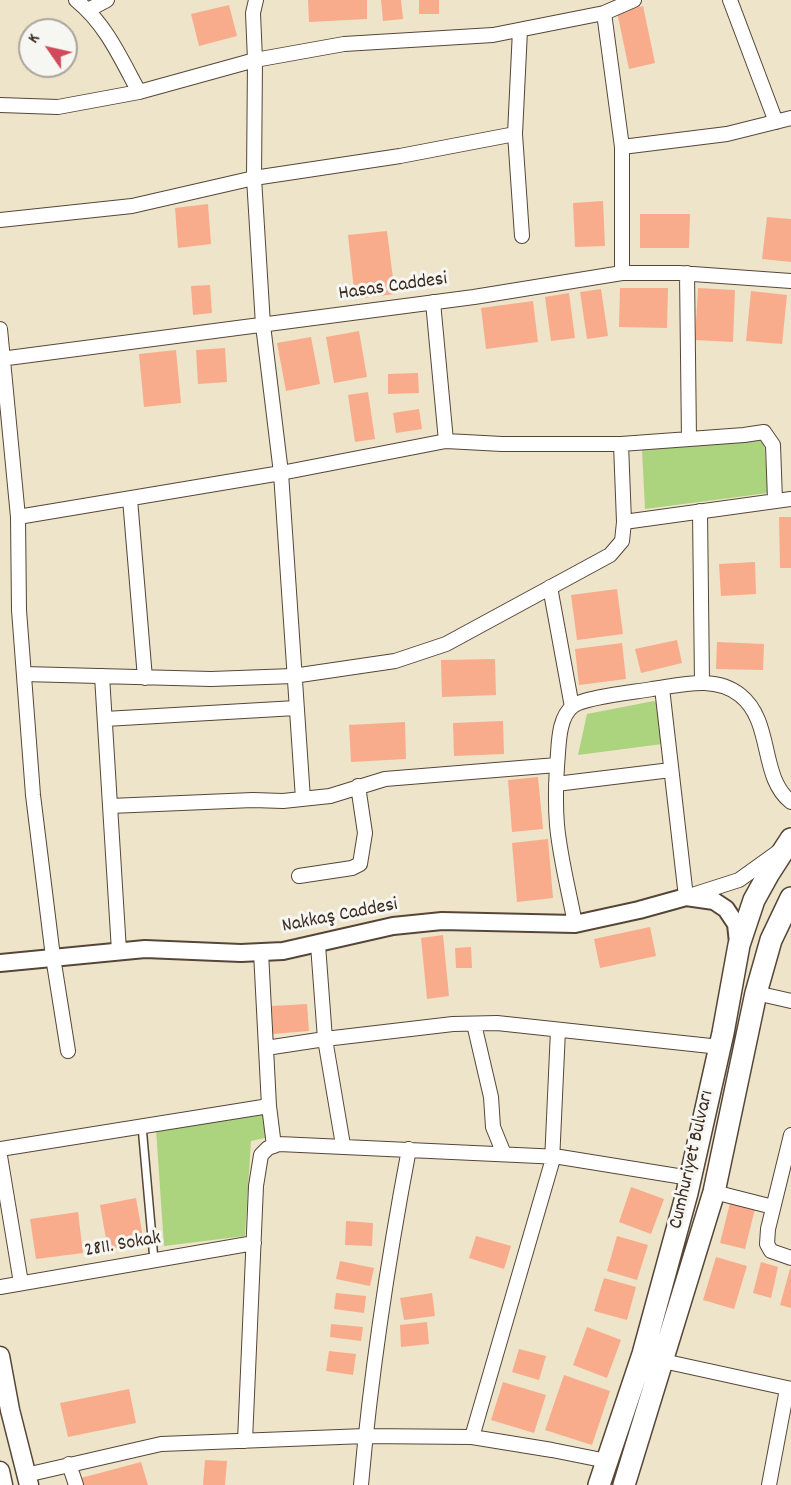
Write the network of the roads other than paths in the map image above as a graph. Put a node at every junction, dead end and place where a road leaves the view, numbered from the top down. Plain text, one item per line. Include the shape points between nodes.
1 (76, 0) edge
2 (107, 0) edge
3 (256, 0) edge
4 (634, 0) edge
5 (730, 0) edge
6 (88, 10) junction
7 (604, 13) junction
8 (520, 30) junction
9 (255, 60) junction
10 (139, 93) junction
11 (0, 105) edge
12 (791, 118) edge
13 (776, 122) junction
14 (515, 134) junction
15 (622, 147) junction
16 (254, 178) junction
17 (0, 220) edge
18 (522, 236) dead end
19 (622, 273) junction
20 (687, 273) junction
21 (791, 281) edge
22 (432, 302) junction
23 (263, 325) junction
24 (0, 329) edge
25 (1, 359) edge
26 (689, 439) junction
27 (446, 441) junction
28 (621, 444) junction
29 (281, 473) junction
30 (130, 499) junction
31 (791, 499) edge
32 (775, 500) junction
33 (700, 511) junction
34 (18, 517) junction
35 (624, 522) junction
36 (550, 587) junction
37 (24, 674) junction
38 (102, 676) junction
39 (293, 676) junction
40 (146, 678) junction
41 (702, 683) junction
42 (662, 688) junction
43 (572, 707) junction
44 (296, 708) junction
45 (105, 719) junction
46 (557, 765) junction
47 (671, 770) junction
48 (555, 784) junction
49 (358, 786) junction
50 (303, 799) junction
51 (791, 802) edge
52 (110, 806) junction
53 (789, 842) edge
54 (300, 876) dead end
55 (686, 897) junction
56 (791, 898) edge
57 (750, 909) junction
58 (575, 924) junction
59 (777, 926) junction
60 (318, 945) junction
61 (739, 945) junction
62 (119, 951) junction
63 (261, 952) junction
64 (53, 957) junction
65 (0, 963) edge
66 (756, 993) junction
67 (791, 1000) edge
68 (474, 1024) junction
69 (558, 1030) junction
70 (325, 1039) junction
71 (720, 1047) junction
72 (266, 1048) junction
73 (68, 1051) dead end
74 (269, 1106) junction
75 (142, 1126) junction
76 (791, 1135) edge
77 (343, 1145) junction
78 (274, 1146) junction
79 (0, 1149) edge
80 (409, 1149) junction
81 (504, 1154) junction
82 (0, 1156) edge
83 (553, 1156) junction
84 (690, 1178) junction
85 (714, 1192) junction
86 (773, 1207) junction
87 (254, 1243) junction
88 (791, 1258) edge
89 (154, 1260) junction
90 (21, 1283) junction
91 (0, 1287) edge
92 (0, 1356) edge
93 (663, 1361) junction
94 (789, 1389) edge
95 (365, 1436) junction
96 (472, 1437) junction
97 (245, 1441) junction
98 (607, 1461) junction
99 (69, 1464) junction
100 (0, 1471) edge
101 (28, 1480) edge
102 (3, 1485) edge
103 (76, 1485) edge
104 (361, 1485) edge
105 (599, 1485) edge
106 (624, 1485) edge
107 (769, 1485) edge

1 - 6 street
2 - 6 street
3 - 9 street
4 - 7 street
5 - 13 street
6 - 10 street via 108,36
7 - 8 street
7 - 15 street
8 - 9 street via 344,44
8 - 14 street
9 - 10 street
9 - 16 street
10 - 11 street via 58,107
12 - 13 street
13 - 15 street via 727,134
14 - 16 street
14 - 18 street
15 - 19 street
16 - 17 street via 132,206
16 - 23 street
19 - 20 street, Hasas Caddesi
19 - 22 street, Hasas Caddesi
20 - 21 street, Hasas Caddesi
20 - 26 street
22 - 23 street, Hasas Caddesi
22 - 27 street
23 - 25 street, Hasas Caddesi
23 - 29 street
24 - 25 street
25 - 34 street
26 - 28 street
26 - 32 street via 764,432 773,445
27 - 28 street
27 - 29 street
28 - 35 street
29 - 30 street
29 - 39 street
30 - 34 street
30 - 40 street
31 - 32 street
32 - 33 street
33 - 35 street
33 - 41 street
34 - 37 street
35 - 36 street via 622,541 610,555
36 - 39 street via 446,644 394,661
36 - 43 street
37 - 38 street
37 - 64 street via 33,795
38 - 40 street
38 - 45 street
39 - 40 street
39 - 44 street
41 - 42 street
41 - 51 street via 721,684 752,706 775,780
42 - 43 street via 582,701
42 - 47 street
43 - 46 street via 563,722
44 - 45 street
44 - 50 street
45 - 52 street
46 - 48 street
46 - 49 street via 385,779
47 - 48 street
47 - 55 street
48 - 58 street via 558,827
49 - 50 street via 330,796
49 - 54 street via 365,833 360,864
50 - 52 street
52 - 62 street
53 - 55 street via 739,880
53 - 57 main road, Cumhuriyet Bulvarı
55 - 58 street, Nakkaş Caddesi
55 - 61 street via 714,901 726,909 736,924
56 - 59 main road, Cumhuriyet Bulvarı
57 - 59 main road via 753,929 765,933
57 - 61 main road, Cumhuriyet Bulvarı
58 - 60 street, Nakkaş Caddesi via 442,921 393,926
59 - 66 main road, Cumhuriyet Bulvarı
60 - 63 street, Nakkaş Caddesi
60 - 70 street
61 - 71 main road, Cumhuriyet Bulvarı
62 - 63 street, Nakkaş Caddesi
62 - 64 street, Nakkaş Caddesi
63 - 72 street
64 - 65 street, Nakkaş Caddesi
64 - 73 street
66 - 67 street
66 - 85 main road, Cumhuriyet Bulvarı
68 - 69 street
68 - 70 street
68 - 81 street via 494,1127
69 - 71 street
69 - 83 street
70 - 72 street
70 - 77 street
71 - 84 main road, Cumhuriyet Bulvarı
72 - 74 street
74 - 75 street
74 - 78 street
75 - 79 street
75 - 89 lane
76 - 86 street
77 - 78 street
77 - 80 street
78 - 87 street via 261,1155 258,1167
80 - 81 street
80 - 95 street
81 - 83 street
82 - 90 street
83 - 84 street
83 - 96 street
84 - 98 main road, Cumhuriyet Bulvarı via 643,1354
85 - 86 street
85 - 93 main road, Cumhuriyet Bulvarı
86 - 88 street via 767,1244 771,1251
87 - 89 street, 2811. Sokak
87 - 97 street
89 - 90 street, 2811. Sokak
90 - 91 street, 2811. Sokak
92 - 101 main road
93 - 94 street
93 - 106 main road, Cumhuriyet Bulvarı
94 - 107 street
95 - 96 street
95 - 97 street
95 - 104 street
96 - 98 street
97 - 99 street via 161,1444
98 - 105 main road, Cumhuriyet Bulvarı
99 - 101 street
99 - 103 street
100 - 102 main road

